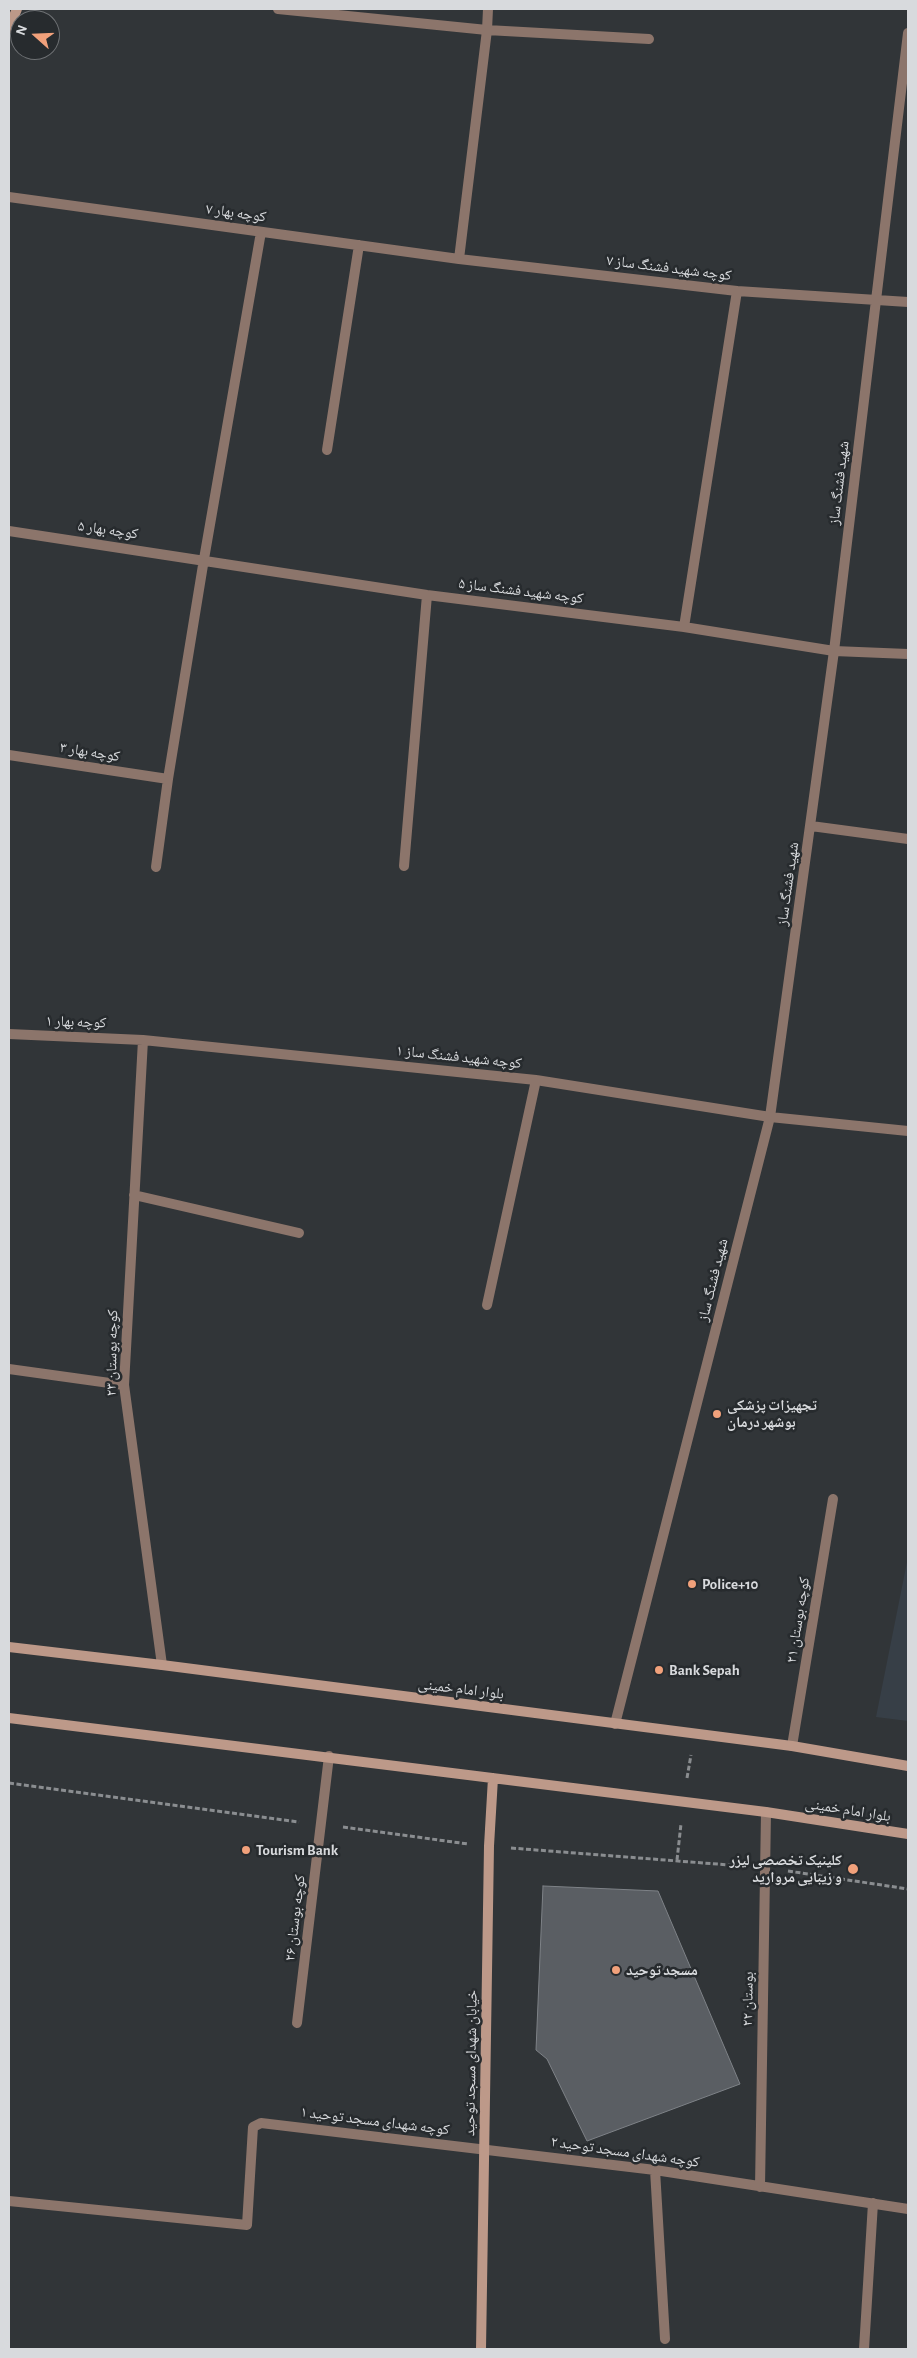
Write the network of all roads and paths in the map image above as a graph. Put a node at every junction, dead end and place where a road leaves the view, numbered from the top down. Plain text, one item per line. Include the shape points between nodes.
1 (17, 9) edge
2 (278, 9) edge
3 (488, 9) edge
4 (9, 28) edge
5 (487, 30) junction
6 (908, 33) edge
7 (650, 39) dead end
8 (9, 197) edge
9 (261, 232) junction
10 (359, 245) junction
11 (459, 259) junction
12 (737, 291) junction
13 (875, 302) junction
14 (908, 302) edge
15 (327, 450) dead end
16 (9, 530) edge
17 (204, 559) junction
18 (427, 595) junction
19 (684, 627) junction
20 (834, 651) junction
21 (908, 654) edge
22 (9, 755) edge
23 (168, 779) junction
24 (811, 826) junction
25 (908, 839) edge
26 (404, 866) dead end
27 (156, 867) dead end
28 (9, 1034) edge
29 (143, 1040) junction
30 (536, 1080) junction
31 (770, 1118) junction
32 (908, 1131) edge
33 (134, 1195) junction
34 (299, 1233) dead end
35 (487, 1305) dead end
36 (9, 1369) edge
37 (124, 1385) junction
38 (833, 1499) dead end
39 (9, 1647) edge
40 (162, 1665) junction
41 (9, 1718) edge
42 (615, 1724) junction
43 (792, 1746) junction
44 (329, 1756) junction
45 (908, 1766) edge
46 (493, 1778) junction
47 (9, 1783) edge
48 (766, 1812) junction
49 (320, 1824) junction
50 (908, 1834) edge
51 (489, 1846) junction
52 (766, 1868) junction
53 (908, 1889) edge
54 (297, 2023) dead end
55 (485, 2148) junction
56 (655, 2170) junction
57 (760, 2187) junction
58 (9, 2201) edge
59 (873, 2204) junction
60 (908, 2209) edge
61 (665, 2339) dead end
62 (481, 2349) edge
63 (864, 2349) edge

1 - 4 street
2 - 5 street
3 - 5 street
5 - 7 street
5 - 11 street
6 - 13 street, شهید فشنگ ساز
8 - 9 street, کوچه بهار ۷
9 - 10 street, کوچه بهار ۷
9 - 17 street
10 - 11 street, کوچه بهار ۷
10 - 15 street
11 - 12 street, کوچه شهید فشنگ ساز ۷
12 - 13 street, کوچه شهید فشنگ ساز ۷
12 - 19 street
13 - 14 street, کوچه شهید فشنگ ساز ۷
13 - 20 street, شهید فشنگ ساز
16 - 17 street, کوچه بهار ۵
17 - 18 street, کوچه شهید فشنگ ساز ۵
17 - 23 street
18 - 19 street, کوچه شهید فشنگ ساز ۵
18 - 26 street
19 - 20 street, کوچه شهید فشنگ ساز ۵
20 - 21 street, کوچه شهید فشنگ ساز ۵
20 - 24 street, شهید فشنگ ساز
22 - 23 street, کوچه بهار ۳
23 - 27 street
24 - 25 street
24 - 31 street, شهید فشنگ ساز
28 - 29 street, کوچه بهار ۱
29 - 30 street, کوچه شهید فشنگ ساز ۱
29 - 33 street, کوچه بوستان ۲۳
30 - 31 street, کوچه شهید فشنگ ساز ۱
30 - 35 street
31 - 32 street, کوچه شهید فشنگ ساز ۱
31 - 42 street, شهید فشنگ ساز
33 - 34 street
33 - 37 street, کوچه بوستان ۲۳
36 - 37 street
37 - 40 street, کوچه بوستان ۲۳
38 - 43 street, کوچه بوستان ۲۱
39 - 40 street, بلوار امام خمینی
40 - 42 street, بلوار امام خمینی
41 - 44 street, بلوار امام خمینی
42 - 43 street, بلوار امام خمینی
43 - 45 street, بلوار امام خمینی
44 - 46 street, بلوار امام خمینی
44 - 49 street, کوچه بوستان ۲۶
46 - 48 street, بلوار امام خمینی
46 - 51 street, خیابان شهدای مسجد توحید
47 - 49 path
48 - 50 street, بلوار امام خمینی
48 - 52 street, بوستان ۲۲
49 - 51 path
49 - 54 street, کوچه بوستان ۲۶
51 - 52 path
51 - 55 street, خیابان شهدای مسجد توحید
52 - 53 path
52 - 57 street, بوستان ۲۲
55 - 56 street, کوچه شهدای مسجد توحید ۲
55 - 58 street, کوچه شهدای مسجد توحید ۱ via 261,2122 254,2127 247,2224
55 - 62 street, خیابان شهدای مسجد توحید
56 - 57 street, کوچه شهدای مسجد توحید ۲
56 - 61 street
57 - 59 street, کوچه شهدای مسجد توحید ۲
59 - 60 street, کوچه شهدای مسجد توحید ۲
59 - 63 street

